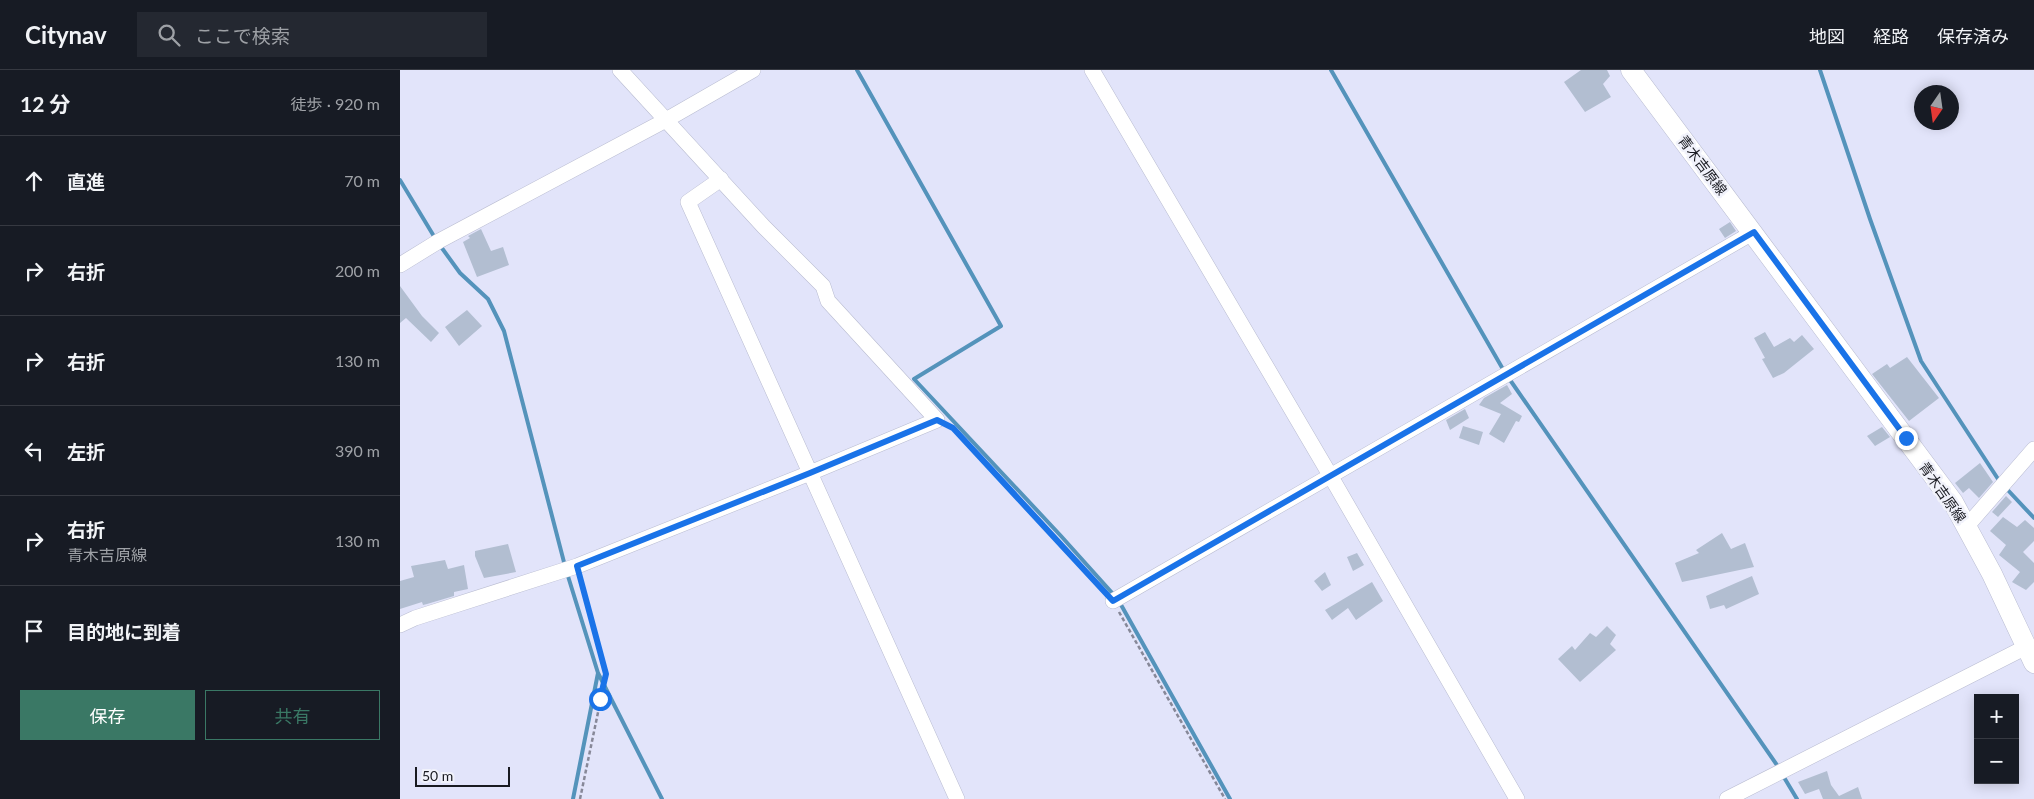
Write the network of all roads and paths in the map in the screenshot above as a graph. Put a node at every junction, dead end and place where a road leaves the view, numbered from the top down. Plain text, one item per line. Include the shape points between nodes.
1 (620, 70) edge
2 (753, 70) edge
3 (1092, 70) edge
4 (1631, 70) edge
5 (666, 120) junction
6 (721, 179) junction
7 (1754, 232) junction
8 (400, 265) edge
9 (937, 420) junction
10 (2034, 449) edge
11 (810, 473) junction
12 (1330, 475) junction
13 (1967, 526) junction
14 (577, 566) junction
15 (1113, 601) junction
16 (400, 626) edge
17 (2030, 655) edge
18 (580, 799) edge
19 (958, 799) edge
20 (1225, 799) edge
21 (1516, 799) edge
22 (1727, 799) edge

1 - 5 street
2 - 5 street
3 - 12 street
4 - 7 main road, 青木吉原線
5 - 6 street
5 - 8 street
6 - 9 street via 823,286 828,301
6 - 11 street via 688,202
7 - 12 street
7 - 13 main road, 青木吉原線 via 1954,502
9 - 11 street
9 - 15 path via 953,428
10 - 13 street
11 - 14 street
11 - 19 street
12 - 15 street
12 - 21 street
13 - 17 main road, 青木吉原線
14 - 16 street via 415,618
14 - 18 path via 606,674
15 - 20 path
17 - 22 street

